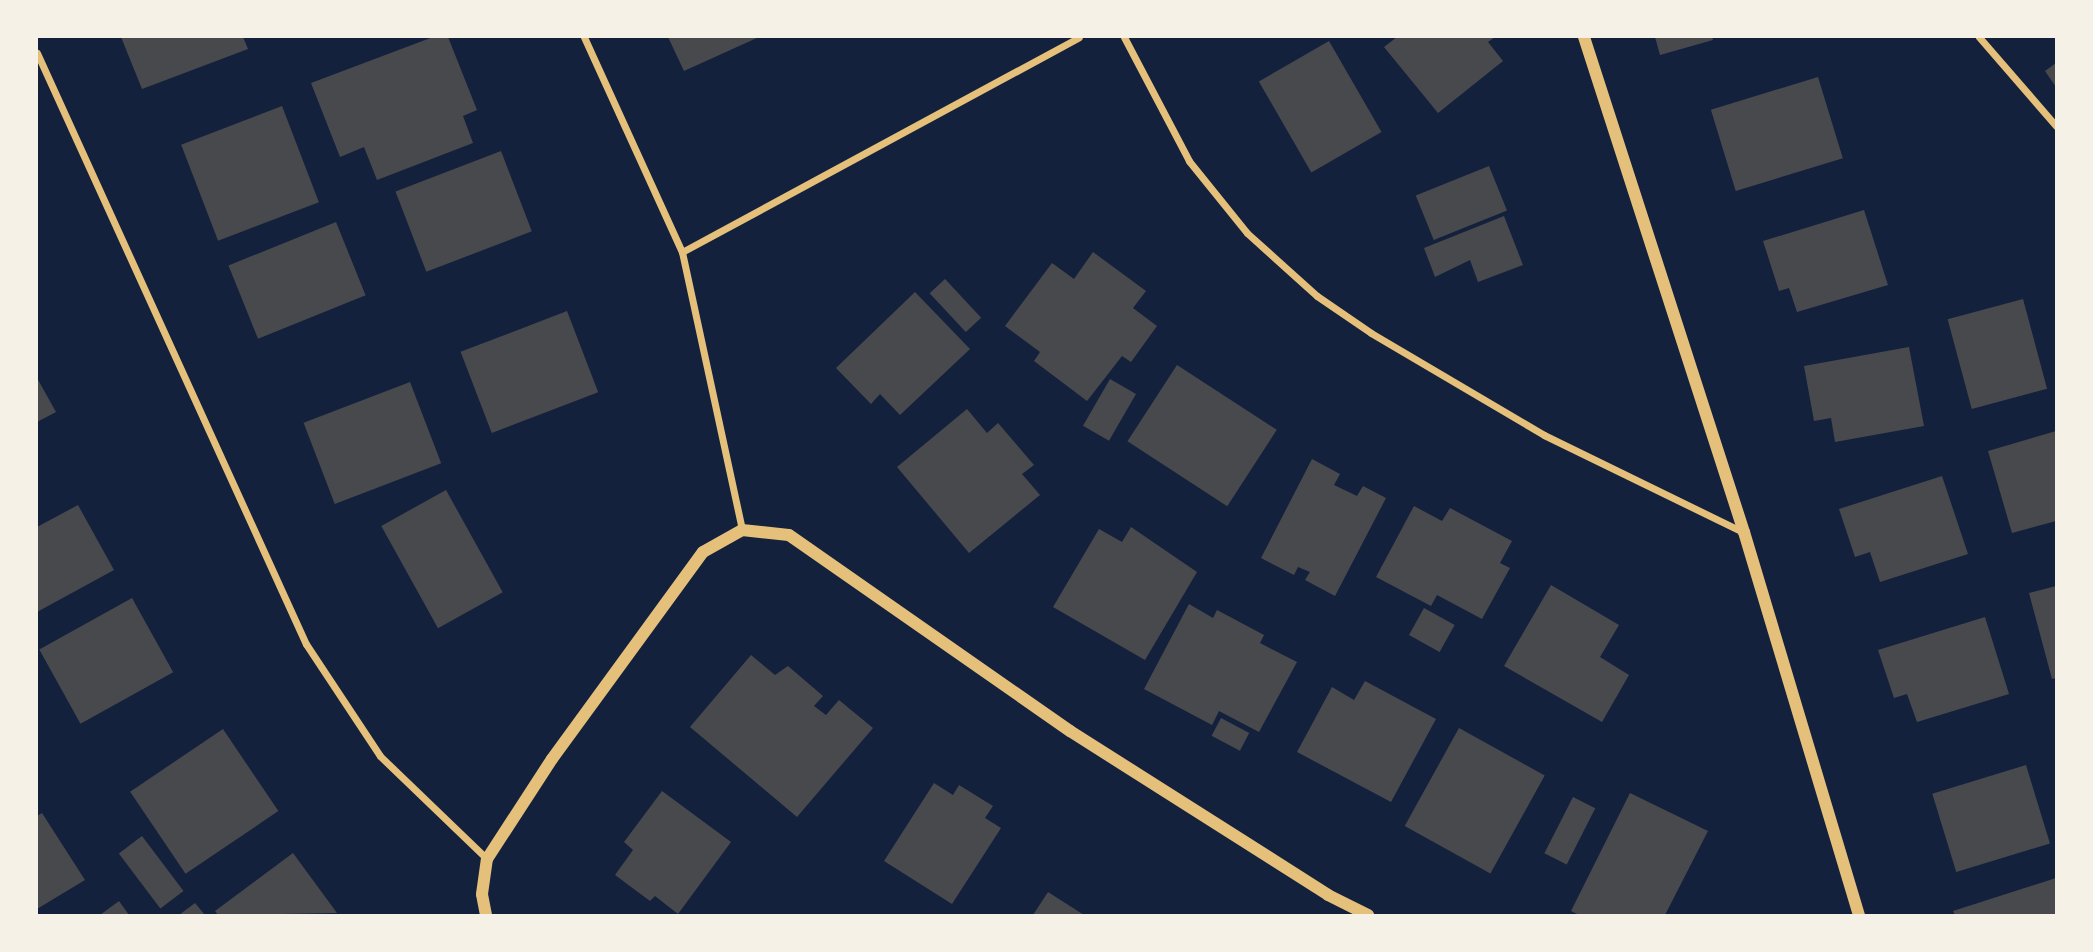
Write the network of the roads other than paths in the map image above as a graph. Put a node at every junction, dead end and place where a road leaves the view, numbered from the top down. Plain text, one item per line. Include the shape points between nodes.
1 (584, 37) edge
2 (1079, 37) edge
3 (1124, 37) edge
4 (1584, 37) edge
5 (1979, 37) edge
6 (37, 53) edge
7 (2056, 126) edge
8 (682, 252) junction
9 (742, 530) junction
10 (1744, 532) junction
11 (487, 859) junction
12 (486, 915) edge
13 (1368, 915) edge
14 (1859, 915) edge

1 - 8 street
2 - 8 street
3 - 10 street via 1189,161 1247,233 1317,296 1544,435
4 - 10 street
5 - 7 street
6 - 11 street via 306,644 380,756
8 - 9 street
9 - 11 street via 703,552 552,759
9 - 13 street via 789,535 1070,731 1328,895
10 - 14 street
11 - 12 street via 482,894

